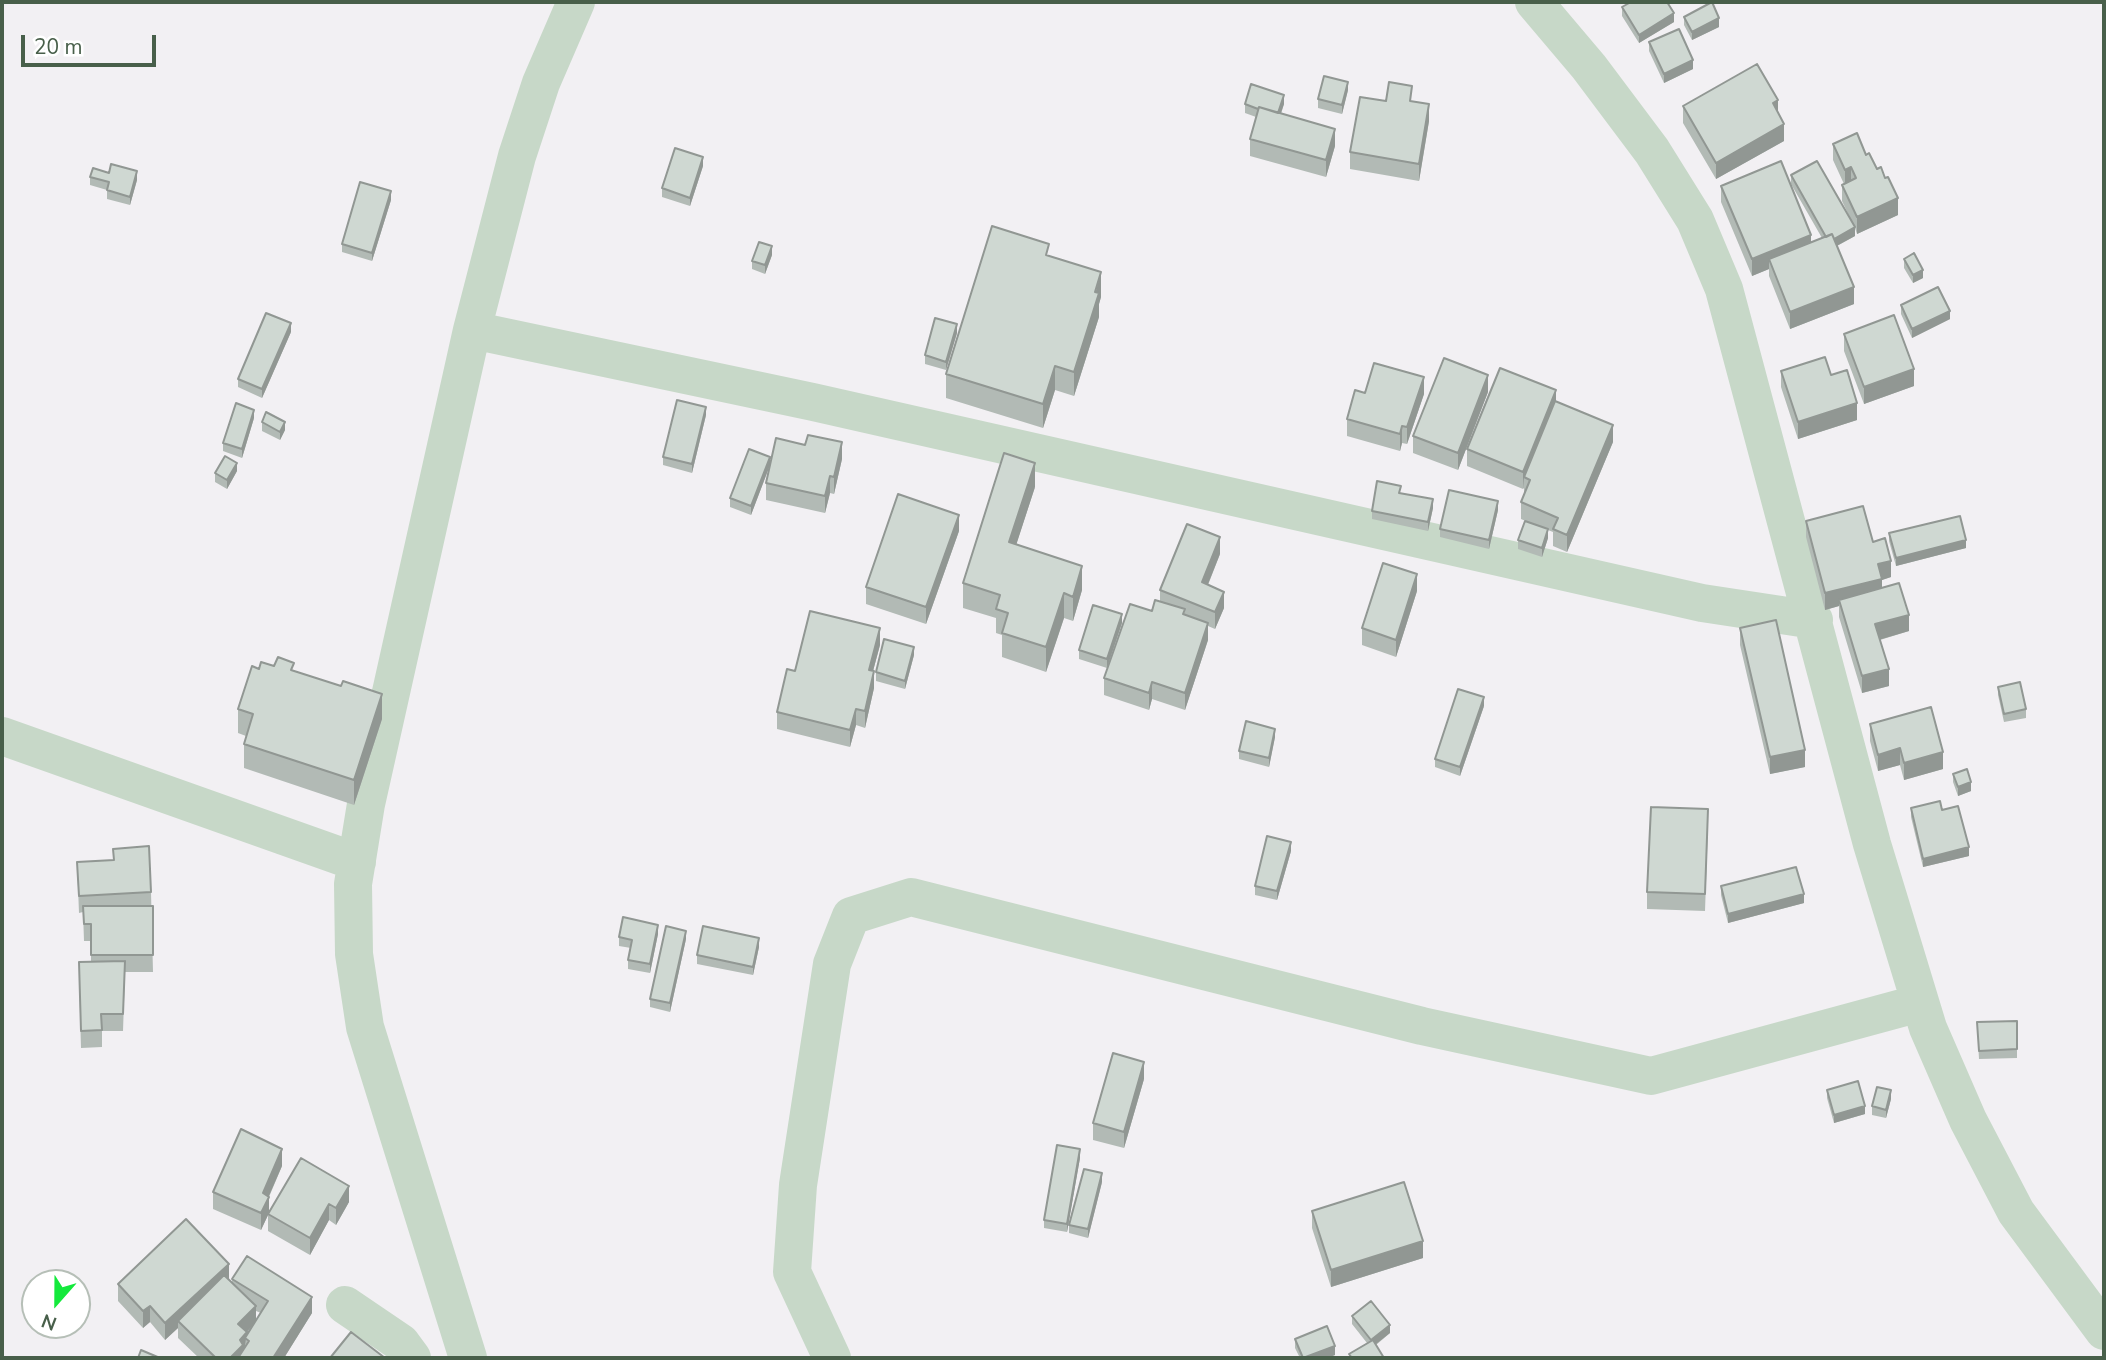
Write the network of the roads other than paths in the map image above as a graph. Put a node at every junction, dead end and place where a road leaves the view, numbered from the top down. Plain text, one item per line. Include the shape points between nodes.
1 (576, 2) edge
2 (1534, 2) edge
3 (471, 330) junction
4 (1814, 620) junction
5 (2, 736) edge
6 (357, 862) junction
7 (1920, 1003) junction
8 (345, 1305) dead end
9 (2104, 1331) edge
10 (412, 1358) edge
11 (468, 1358) edge
12 (832, 1358) edge

1 - 3 street via 521,144
2 - 4 street via 1652,151 1695,220 1724,289
3 - 4 street via 826,405 1702,603
3 - 6 street
4 - 7 street via 1872,844
5 - 6 street
6 - 11 street via 354,954 365,1027
7 - 9 street via 1968,1120 2016,1212
7 - 12 street via 1651,1076 1422,1026 911,897 851,916 832,964 798,1185 792,1272
8 - 10 street via 401,1343

